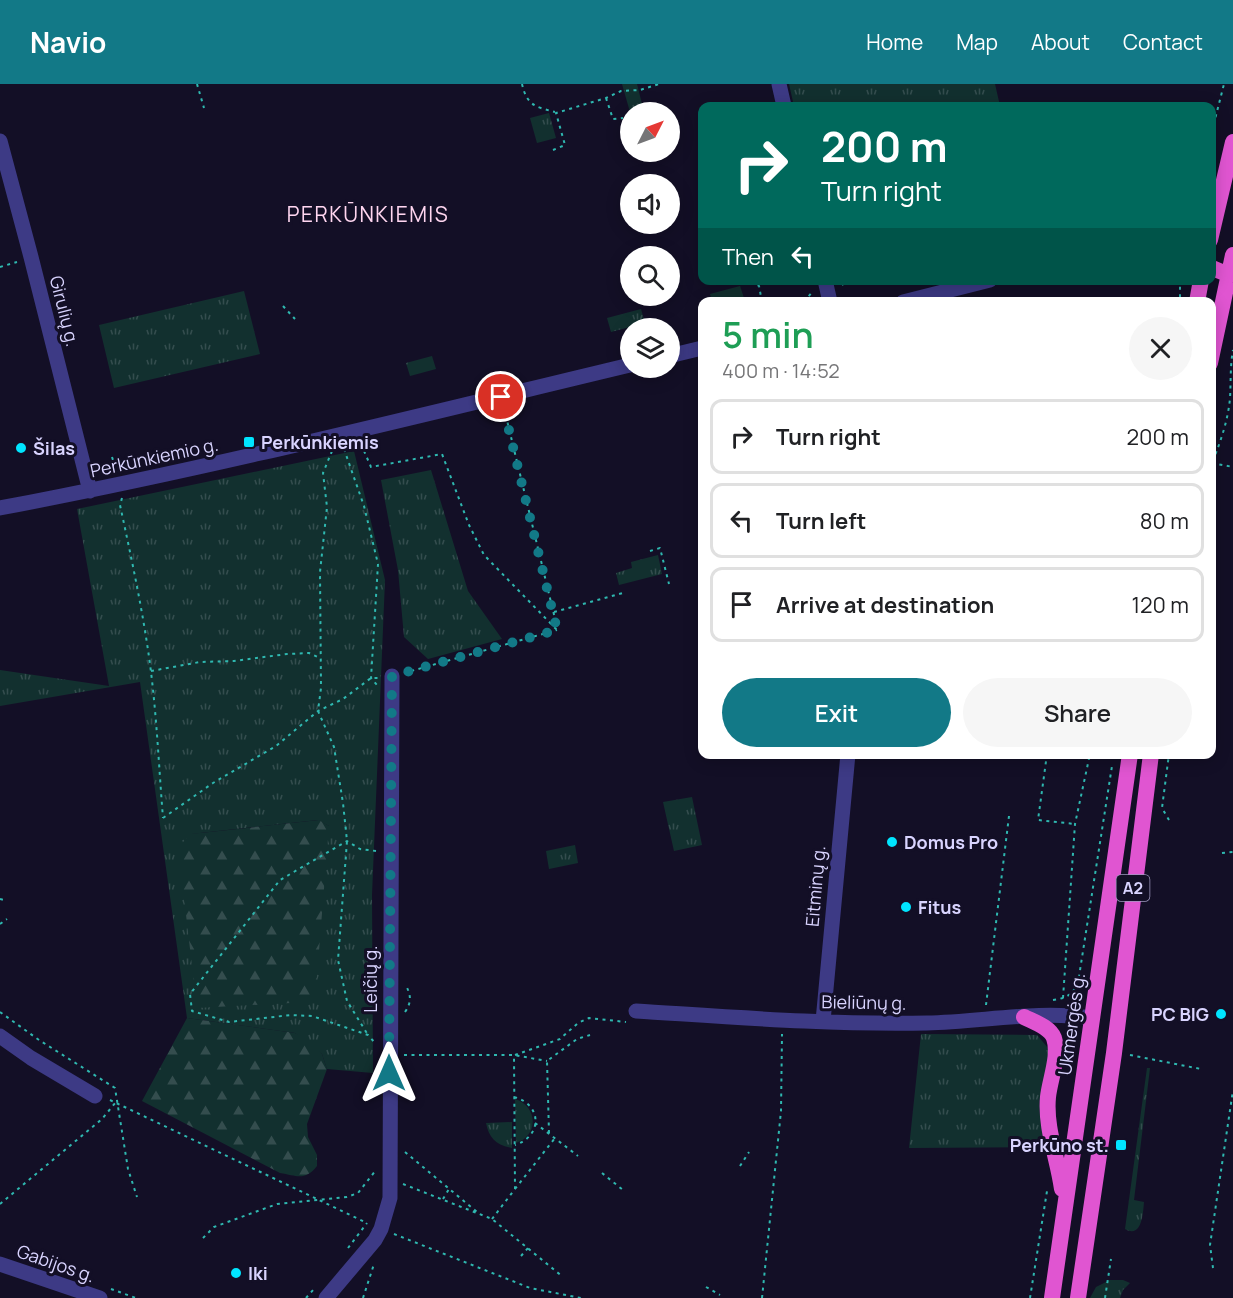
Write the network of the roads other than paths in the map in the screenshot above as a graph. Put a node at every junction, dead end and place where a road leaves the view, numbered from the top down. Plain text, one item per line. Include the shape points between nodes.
1 (779, 84) edge
2 (783, 102) edge
3 (0, 141) edge
4 (1233, 142) edge
5 (1216, 214) edge
6 (1233, 255) edge
7 (1216, 269) edge
8 (1231, 275) edge
9 (970, 285) edge
10 (923, 297) edge
11 (1216, 338) edge
12 (698, 349) edge
13 (680, 353) edge
14 (620, 368) edge
15 (90, 491) junction
16 (0, 508) edge
17 (392, 676) road end
18 (848, 759) edge
19 (1129, 759) edge
20 (1150, 759) edge
21 (1119, 1002) junction
22 (636, 1011) road end
23 (1024, 1017) junction
24 (1091, 1018) junction
25 (823, 1021) junction
26 (1117, 1021) junction
27 (0, 1036) edge
28 (95, 1096) dead end
29 (1065, 1208) junction
30 (0, 1264) edge
31 (100, 1298) edge
32 (326, 1298) edge
33 (1052, 1298) edge
34 (1078, 1298) edge

1 - 2 street
3 - 15 street, Girulių g.
4 - 5 highway
6 - 8 highway
7 - 8 highway
8 - 11 highway
9 - 10 street
12 - 13 street
14 - 15 street, Perkūnkiemio g.
15 - 16 street, Perkūnkiemio g.
17 - 32 street, Leičių g. via 390,1197 374,1226 375,1240
18 - 25 street, Eitminų g.
19 - 24 highway, Ukmergės g. / A2
20 - 21 highway, A2
21 - 24 highway via 1103,1006
21 - 26 highway, A2
22 - 25 street, Bieliūnų g.
23 - 24 street, Bieliūnų g. via 1068,1014
23 - 25 street, Bieliūnų g. via 928,1023
23 - 29 highway via 1053,1035 1055,1053 1048,1116
24 - 26 highway
24 - 29 highway, Ukmergės g. / A2
26 - 34 highway, A2
27 - 28 street
29 - 33 highway, Ukmergės g. / A2
30 - 31 street, Gabijos g.

